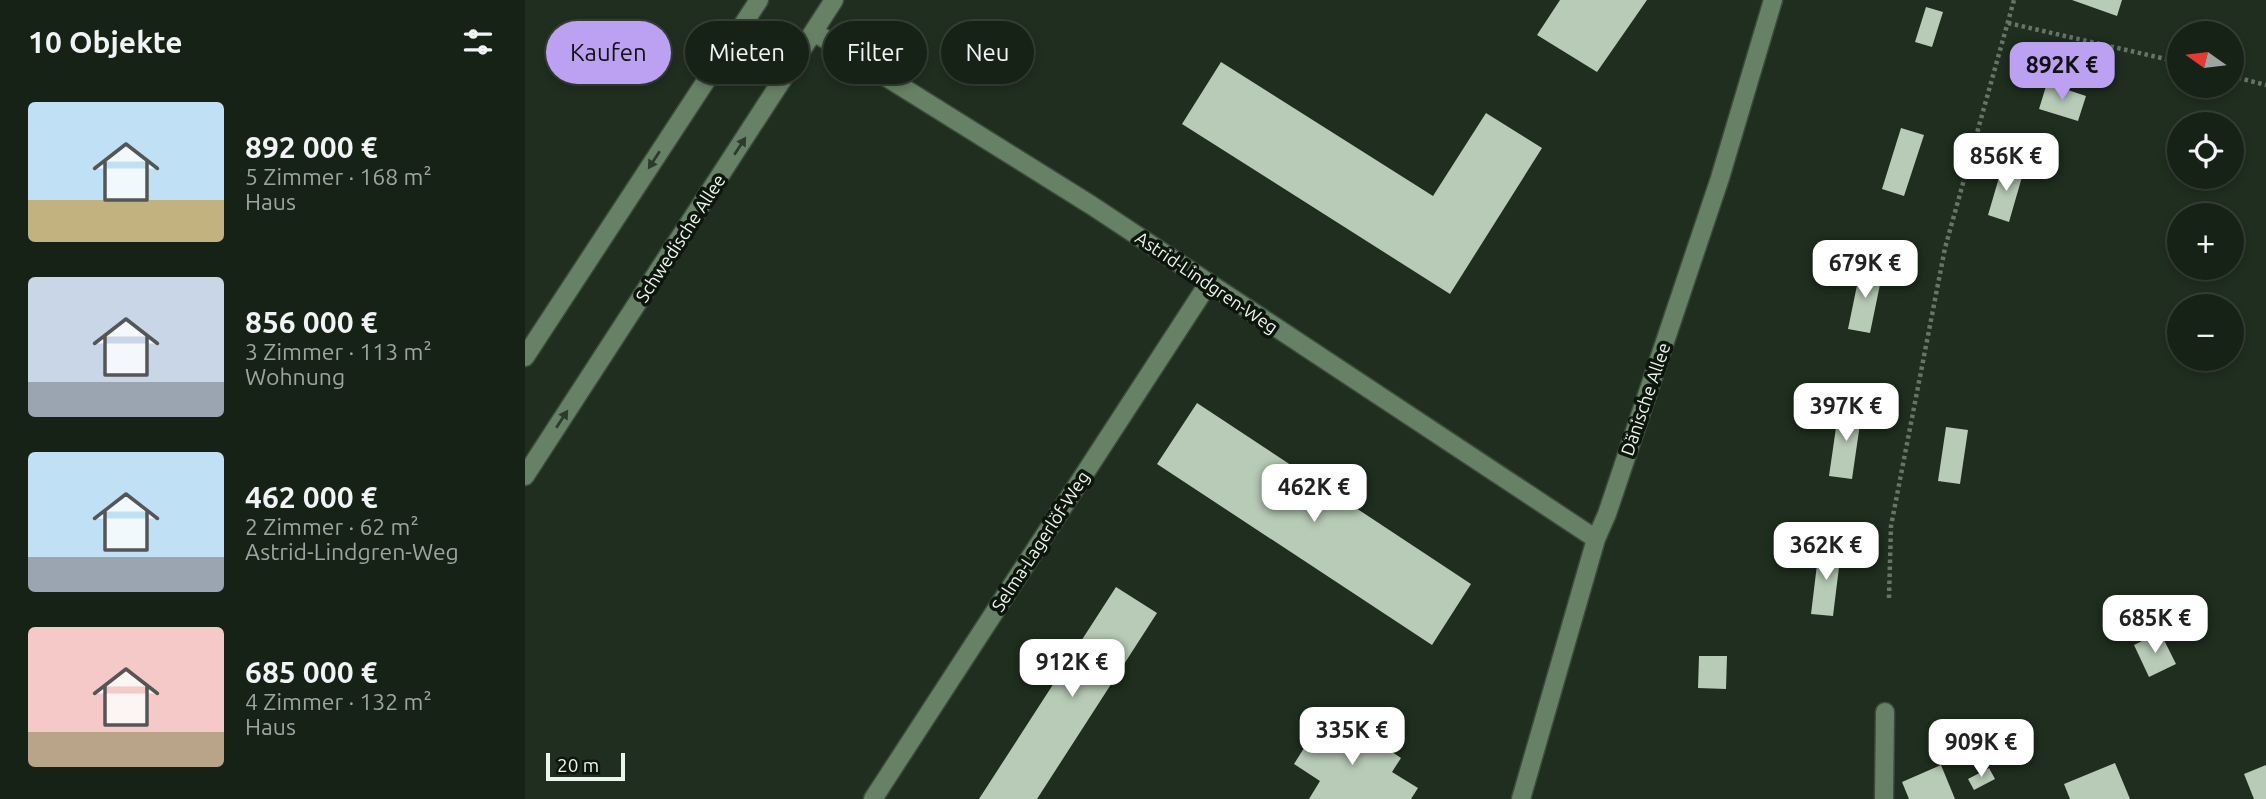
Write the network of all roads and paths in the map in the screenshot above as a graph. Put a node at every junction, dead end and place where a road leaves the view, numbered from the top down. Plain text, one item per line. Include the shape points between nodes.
1 (759, 0) edge
2 (834, 0) edge
3 (1773, 0) edge
4 (2014, 0) edge
5 (2008, 23) junction
6 (814, 32) junction
7 (2167, 59) edge
8 (2244, 79) edge
9 (2266, 85) edge
10 (1208, 284) junction
11 (525, 357) edge
12 (525, 476) edge
13 (1596, 539) junction
14 (1889, 598) dead end
15 (1885, 712) dead end
16 (873, 799) edge
17 (1521, 799) edge
18 (1884, 799) edge

1 -> 11 street
2 - 6 street, Schwedische Allee
3 - 13 street, Dänische Allee via 1720,178
4 - 5 path
5 - 7 path
5 - 14 path via 1945,247 1891,526
6 - 10 street, Astrid-Lindgren-Weg via 1091,205
12 -> 6 street, Schwedische Allee
8 - 9 path
10 - 13 street, Astrid-Lindgren-Weg
10 - 16 street, Selma-Lagerlöf-Weg
13 - 17 street, Dänische Allee
15 - 18 street

